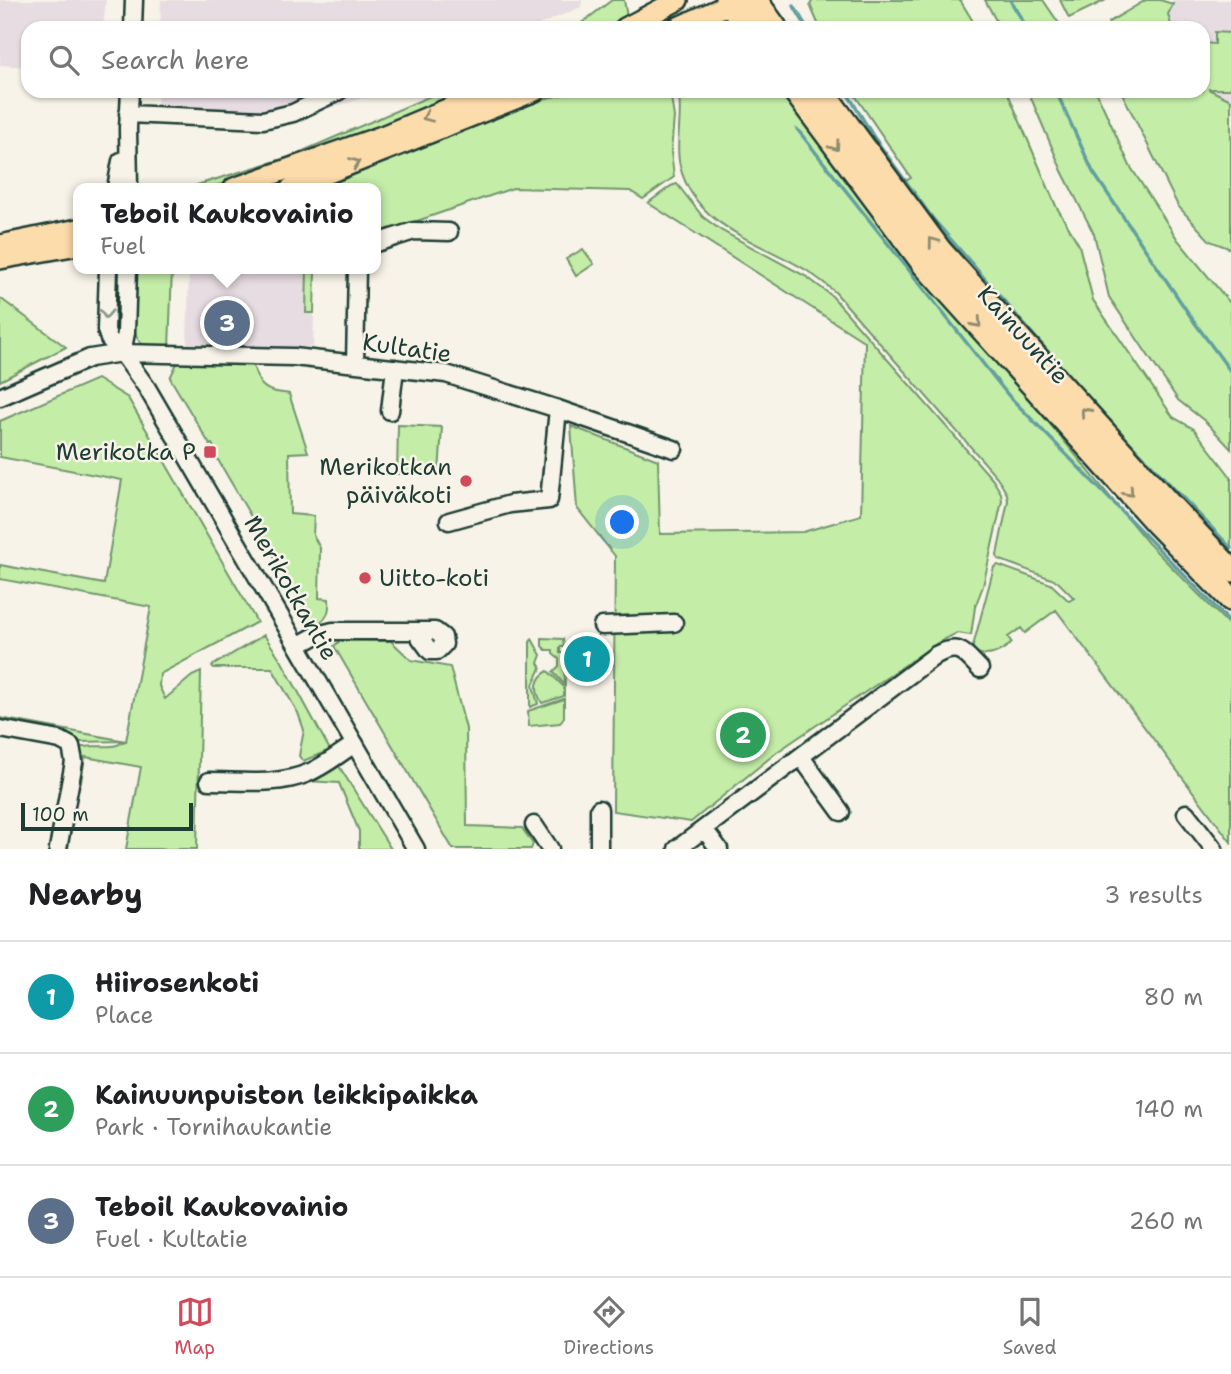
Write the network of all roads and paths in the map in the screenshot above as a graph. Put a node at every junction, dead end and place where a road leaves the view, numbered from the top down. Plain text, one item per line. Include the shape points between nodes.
1 (135, 0) edge
2 (678, 0) edge
3 (755, 0) edge
4 (732, 1) edge
5 (134, 21) edge
6 (638, 21) edge
7 (691, 21) edge
8 (744, 21) edge
9 (770, 21) edge
10 (130, 98) edge
11 (325, 98) edge
12 (472, 98) edge
13 (517, 98) edge
14 (800, 98) edge
15 (826, 98) edge
16 (128, 121) junction
17 (117, 183) edge
18 (129, 183) edge
19 (248, 183) edge
20 (304, 183) edge
21 (73, 230) edge
22 (449, 232) dead end
23 (381, 241) edge
24 (0, 245) edge
25 (73, 246) edge
26 (0, 259) edge
27 (108, 274) edge
28 (128, 274) edge
29 (358, 274) edge
30 (122, 353) junction
31 (355, 363) junction
32 (395, 368) junction
33 (0, 397) edge
34 (558, 409) junction
35 (390, 411) dead end
36 (674, 449) dead end
37 (449, 521) dead end
38 (1231, 569) edge
39 (1231, 599) edge
40 (674, 623) dead end
41 (602, 625) dead end
42 (416, 632) dead end
43 (299, 645) junction
44 (980, 669) dead end
45 (0, 729) edge
46 (355, 744) junction
47 (801, 757) junction
48 (209, 780) dead end
49 (599, 809) dead end
50 (841, 812) dead end
51 (1186, 813) dead end
52 (534, 825) dead end
53 (704, 829) junction
54 (58, 849) edge
55 (416, 849) edge
56 (550, 849) edge
57 (599, 849) edge
58 (677, 849) edge
59 (719, 849) edge
60 (1214, 849) edge

1 - 5 street
2 - 6 main road
3 - 9 highway
4 - 7 main road
4 - 8 highway
10 - 16 street
11 - 16 street via 263,120
12 -> 19 main road
20 -> 13 main road
14 -> 39 highway, Kainuuntie via 924,264
38 -> 15 highway, Kainuuntie via 940,251
16 - 17 street
16 - 18 street
21 - 24 main road
22 - 23 street via 414,231
25 - 26 main road
27 -> 30 street, Merikotkantie via 106,330
28 - 30 street
29 - 31 street
30 - 31 street, Kultatie
30 - 33 street, Kultatie via 90,358
30 - 43 street, Merikotkantie
31 - 32 street, Kultatie
32 - 34 street, Kultatie via 446,374
32 - 35 street
34 - 36 street, Kultatie
34 - 37 street via 549,500 510,504
40 - 41 street
42 - 43 street via 333,631
43 - 46 street, Merikotkantie
44 - 47 street via 960,650 936,654
45 - 54 street via 71,746 74,762
46 - 48 street via 294,779
46 - 55 street, Merikotkantie
47 - 50 street
47 - 53 street
49 - 57 street
51 - 60 street
52 - 56 street
53 - 58 street
53 - 59 street

